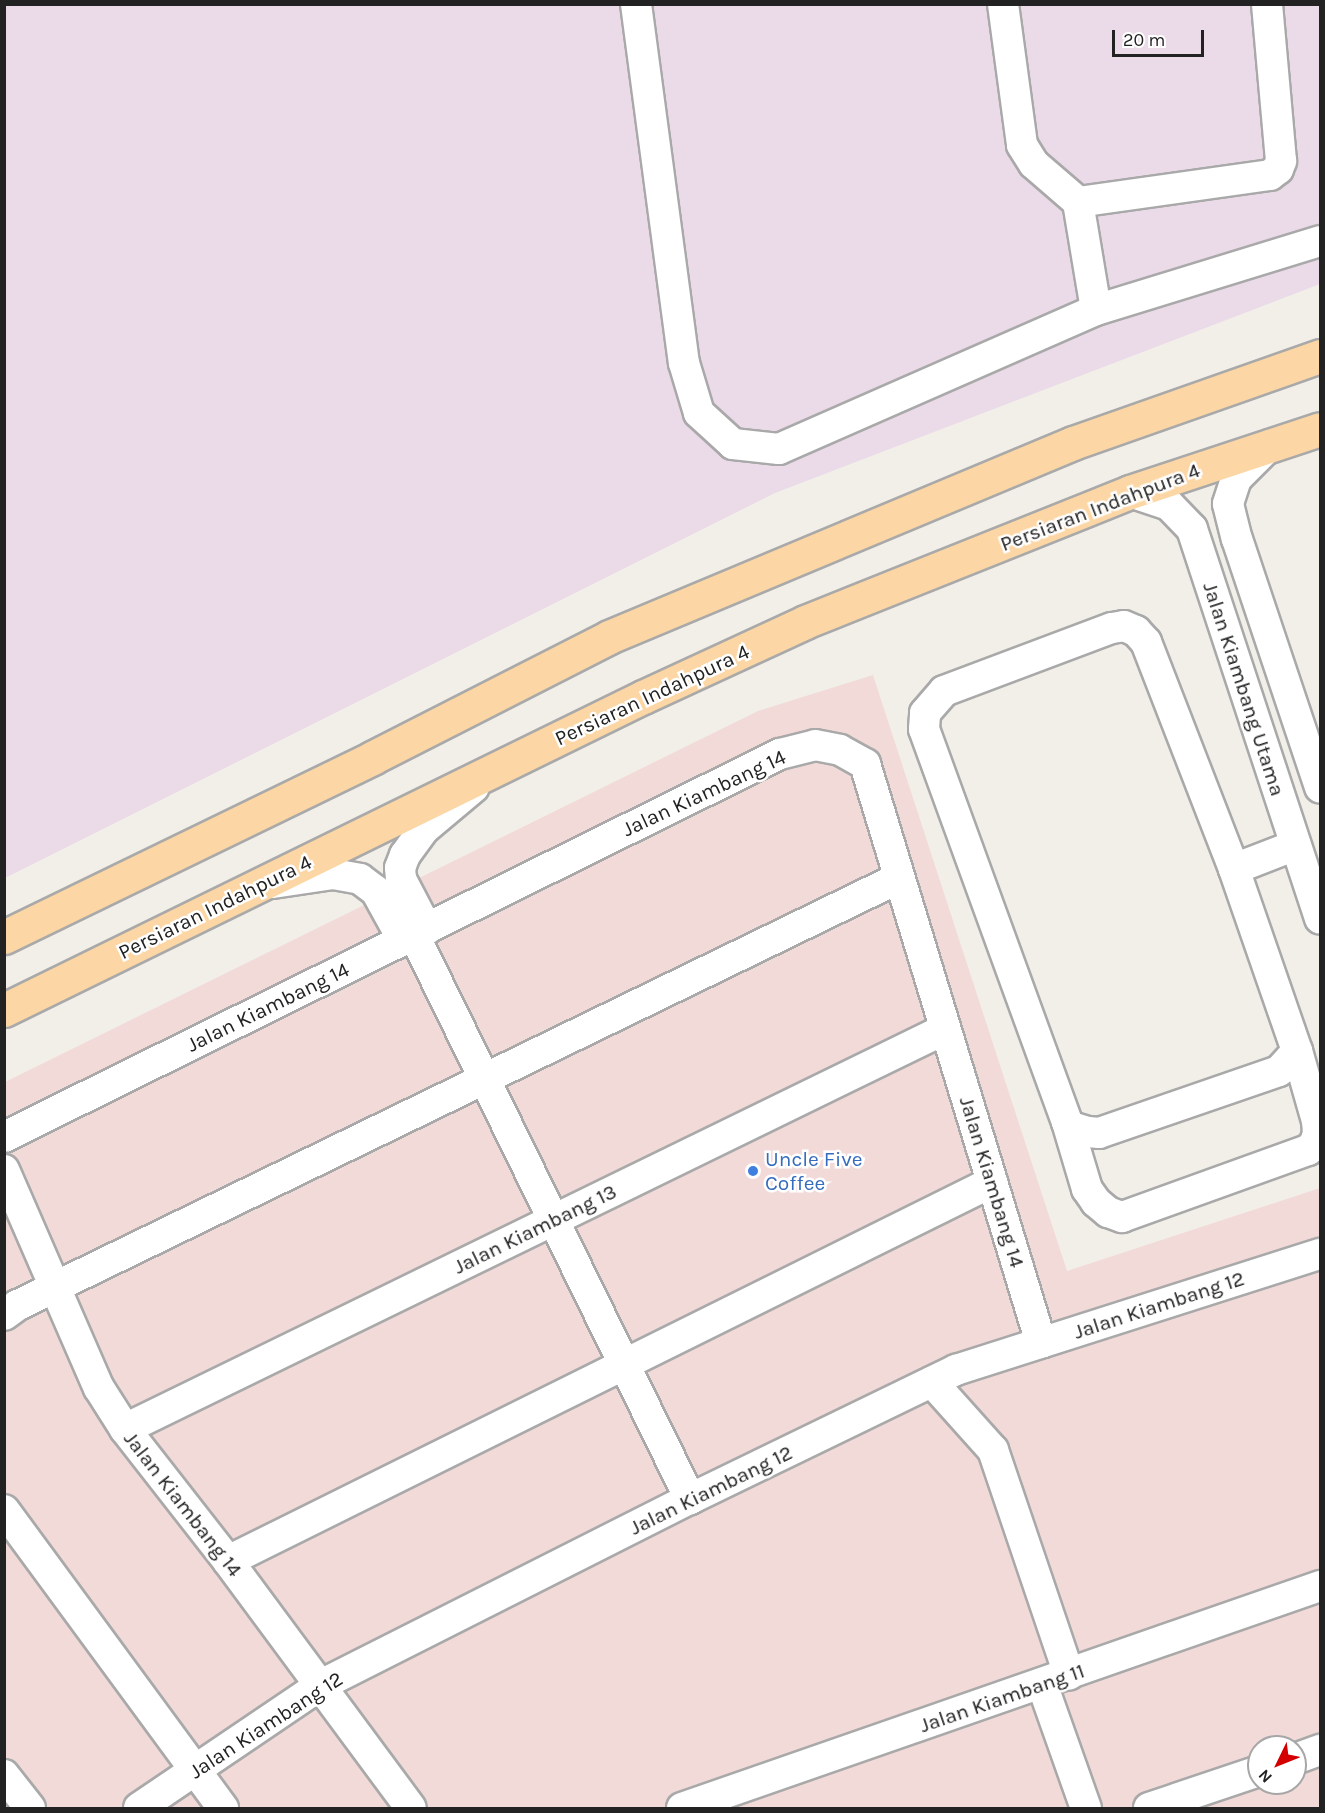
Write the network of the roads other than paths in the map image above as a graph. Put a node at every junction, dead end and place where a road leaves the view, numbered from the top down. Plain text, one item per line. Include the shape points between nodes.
1 (636, 4) edge
2 (1003, 4) edge
3 (1267, 4) edge
4 (1078, 202) junction
5 (1320, 241) edge
6 (1096, 310) junction
7 (1320, 356) edge
8 (1320, 429) edge
9 (1270, 446) junction
10 (1130, 492) junction
11 (492, 772) junction
12 (1320, 787) edge
13 (1296, 845) junction
14 (1234, 868) junction
15 (899, 878) junction
16 (262, 884) junction
17 (1320, 919) edge
18 (414, 935) junction
19 (4, 937) edge
20 (4, 1010) edge
21 (945, 1029) junction
22 (1297, 1051) junction
23 (484, 1079) junction
24 (1067, 1122) junction
25 (4, 1137) edge
26 (4, 1170) edge
27 (992, 1182) junction
28 (553, 1220) junction
29 (1320, 1254) edge
30 (56, 1287) junction
31 (4, 1316) edge
32 (1041, 1343) junction
33 (624, 1364) junction
34 (932, 1382) junction
35 (125, 1429) junction
36 (690, 1499) junction
37 (4, 1510) edge
38 (228, 1561) junction
39 (1320, 1586) edge
40 (1056, 1679) junction
41 (319, 1686) junction
42 (194, 1771) junction
43 (4, 1774) edge
44 (1247, 1775) edge
45 (30, 1809) edge
46 (139, 1809) edge
47 (223, 1809) edge
48 (411, 1809) edge
49 (682, 1809) edge
50 (1086, 1809) edge
51 (1149, 1809) edge

1 - 6 street via 684,363 699,413 733,444 778,449
2 - 4 street via 1022,145 1034,164
3 - 4 street via 1281,161 1278,169 1270,175
4 - 6 street
5 - 6 street
7 - 19 main road via 1072,443 609,637 372,758
8 - 9 main road, Persiaran Indahpura 4
9 - 10 main road, Persiaran Indahpura 4
9 - 12 street, Jalan Kiambang Utama via 1236,479 1228,504
10 - 11 main road, Persiaran Indahpura 4 via 805,622
10 - 13 street, Jalan Kiambang Utama via 1169,505 1192,529
11 - 16 main road, Persiaran Indahpura 4
11 - 18 street via 424,829 405,855 401,879
13 - 14 street
13 - 17 street, Jalan Kiambang Utama
14 - 22 street
14 - 24 street via 1146,642 1136,631 1124,626 1112,628 944,691 925,713 924,729
15 - 18 street, Jalan Kiambang 14 via 865,764 840,750 815,745 780,754
15 - 21 street, Jalan Kiambang 14
15 - 23 street
16 - 18 street via 333,874 360,879 376,891
16 - 20 main road, Persiaran Indahpura 4
18 - 23 street
18 - 25 street, Jalan Kiambang 14
21 - 27 street, Jalan Kiambang 14
21 - 28 street, Jalan Kiambang 13
22 - 24 street via 1279,1071 1099,1133 1079,1131
22 - 24 street via 1317,1121 1314,1145 1122,1217 1096,1203 1087,1189
23 - 28 street
23 - 30 street
26 - 30 street, Jalan Kiambang 14
27 - 32 street, Jalan Kiambang 14
27 - 33 street
28 - 33 street
28 - 35 street, Jalan Kiambang 13
29 - 32 street, Jalan Kiambang 12
30 - 31 street
30 - 35 street, Jalan Kiambang 14 via 99,1388
32 - 34 street, Jalan Kiambang 12 via 956,1370
33 - 36 street
33 - 38 street
34 - 36 street, Jalan Kiambang 12
34 - 40 street via 993,1450
35 - 38 street, Jalan Kiambang 14
36 - 41 street, Jalan Kiambang 12
37 - 42 street
38 - 41 street, Jalan Kiambang 14
39 - 40 street, Jalan Kiambang 11
40 - 49 street, Jalan Kiambang 11
40 - 50 street
41 - 42 street, Jalan Kiambang 12
41 - 48 street, Jalan Kiambang 14
42 - 46 street, Jalan Kiambang 12
42 - 47 street
43 - 45 street
44 - 51 street

